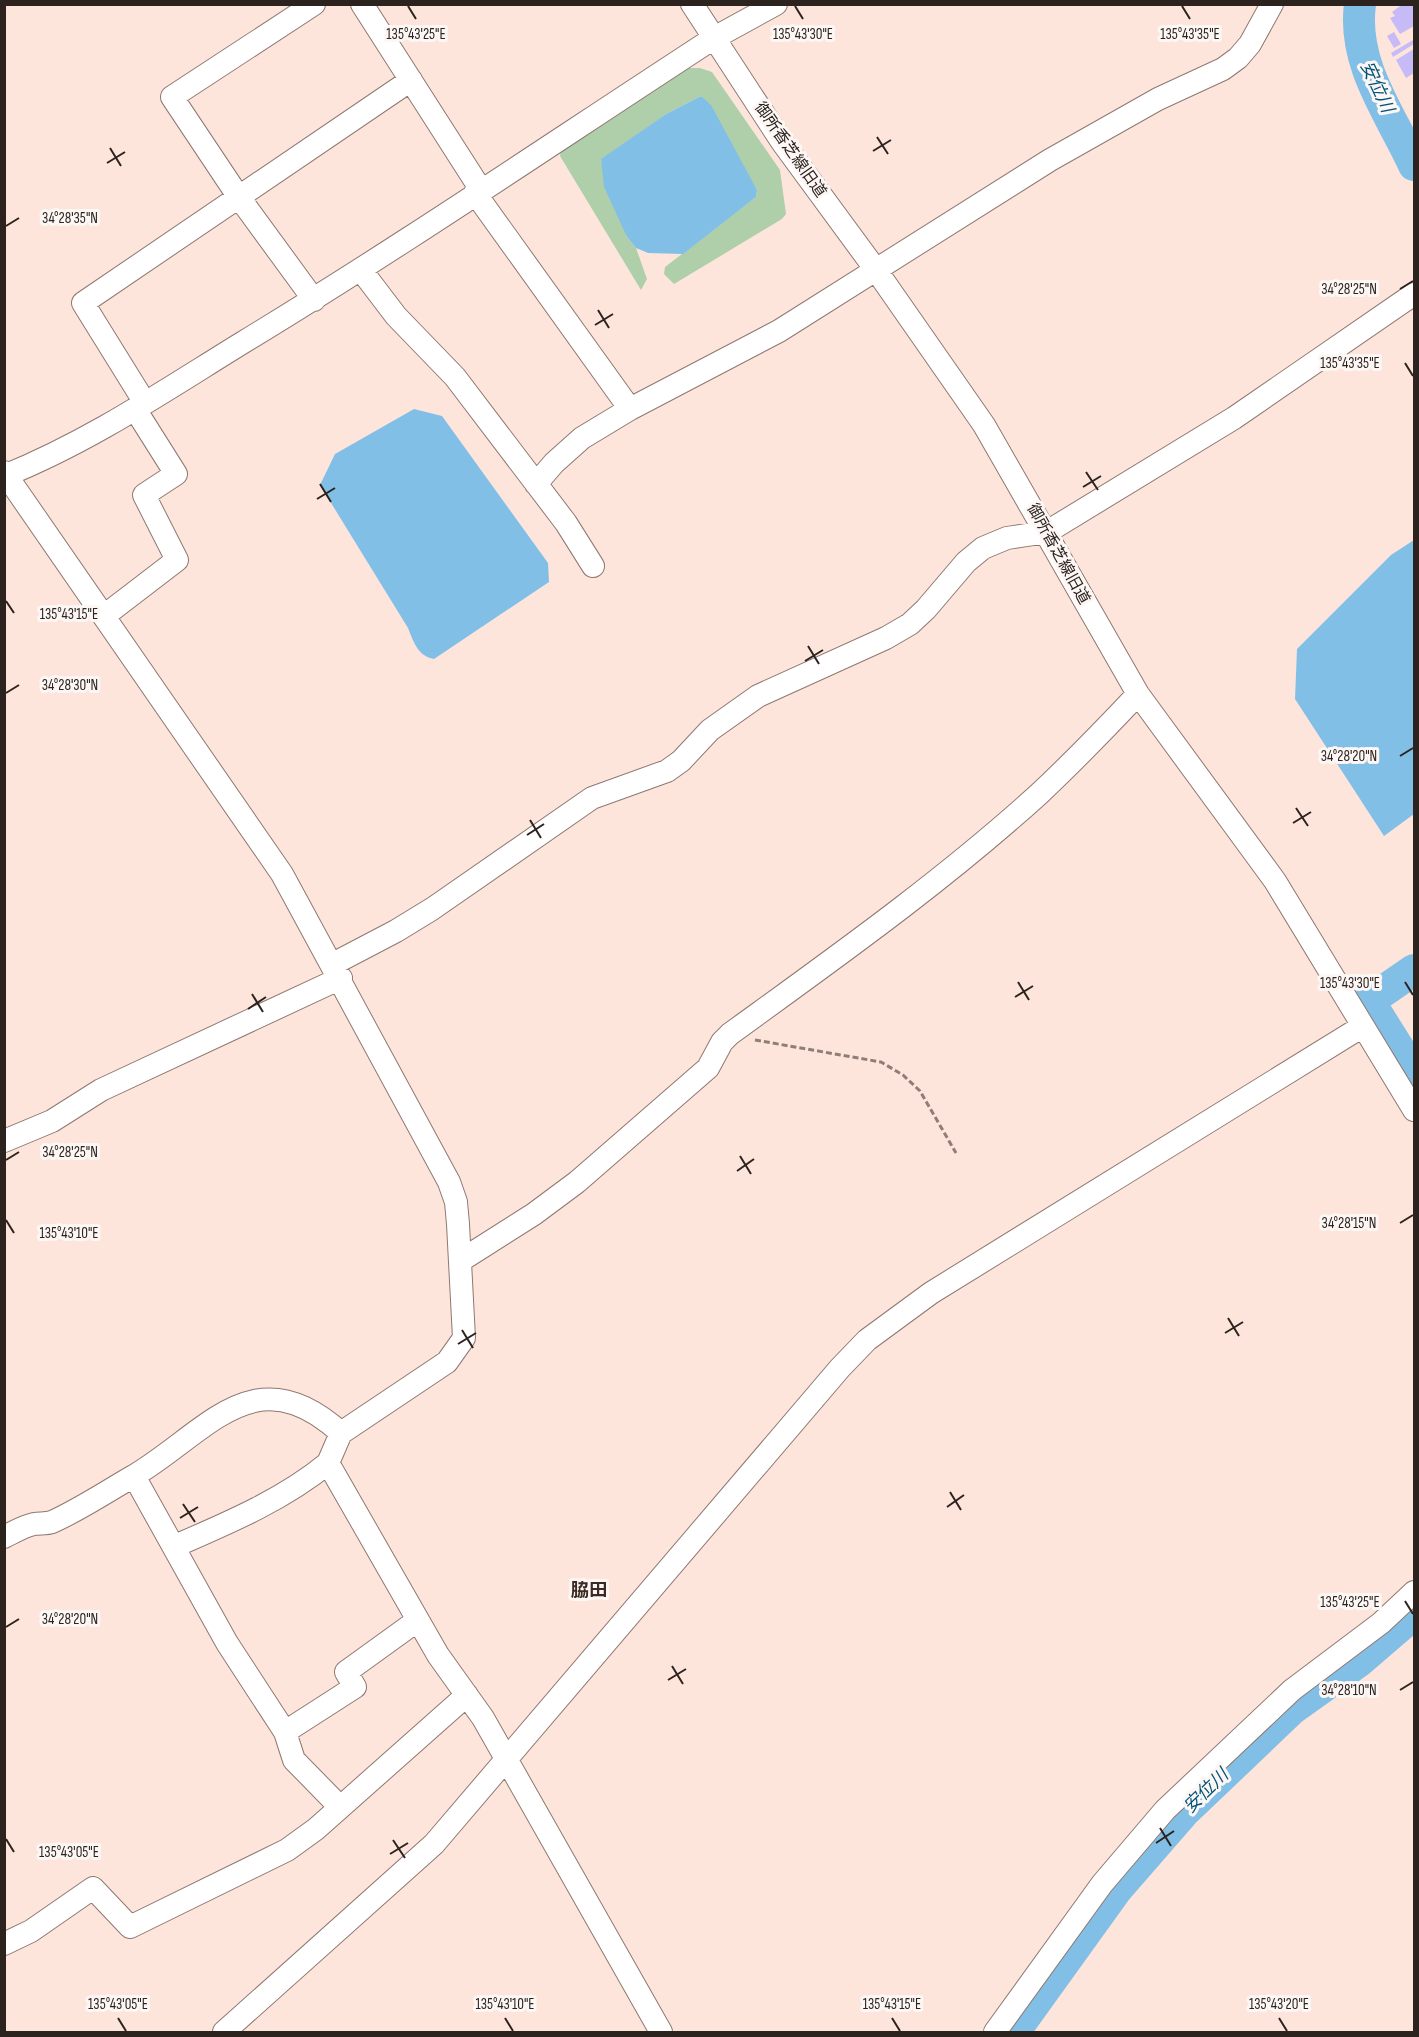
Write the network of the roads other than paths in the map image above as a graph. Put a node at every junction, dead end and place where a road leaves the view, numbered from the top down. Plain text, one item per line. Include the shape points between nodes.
1 (314, 4) edge
2 (363, 4) edge
3 (692, 4) edge
4 (776, 4) edge
5 (1272, 4) edge
6 (714, 38) junction
7 (411, 80) junction
8 (478, 192) junction
9 (238, 196) junction
10 (361, 270) junction
11 (876, 270) junction
12 (1414, 294) edge
13 (314, 300) junction
14 (140, 406) junction
15 (630, 409) junction
16 (5, 476) edge
17 (536, 484) junction
18 (1047, 532) junction
19 (593, 566) dead end
20 (104, 616) junction
21 (1138, 694) junction
22 (337, 971) junction
23 (1363, 1026) junction
24 (1414, 1110) edge
25 (4, 1141) edge
26 (460, 1261) junction
27 (341, 1432) junction
28 (328, 1464) junction
29 (134, 1476) junction
30 (7, 1530) edge
31 (175, 1546) junction
32 (1414, 1592) edge
33 (418, 1620) junction
34 (467, 1695) junction
35 (285, 1732) junction
36 (507, 1761) junction
37 (340, 1807) junction
38 (4, 1944) edge
39 (224, 2032) edge
40 (662, 2032) edge
41 (995, 2032) edge

1 - 9 street via 172,98
2 - 7 street
3 - 6 street, 御所香芝線旧道
4 - 6 street
5 - 11 street via 1250,44 1223,69 1158,99 1050,160
6 - 8 street
6 - 11 street, 御所香芝線旧道 via 782,142
7 - 8 street
7 - 9 street
8 - 10 street
8 - 15 street
9 - 13 street
9 - 14 street via 83,303
10 - 13 street
10 - 17 street via 396,316 455,377
11 - 15 street via 742,353
11 - 18 street, 御所香芝線旧道 via 984,425
12 - 18 street via 1234,418
13 - 14 street
14 - 16 street via 48,459
14 - 20 street via 176,474 144,495 177,560
15 - 17 street via 582,438
16 - 20 street
17 - 19 street
18 - 21 street, 御所香芝線旧道
18 - 22 street via 1007,538 983,548 910,624 758,696 710,730 667,771 592,798
20 - 22 street via 263,843
21 - 23 street, 御所香芝線旧道 via 1275,881
21 - 26 street via 1038,794 950,869 867,935 730,1034 708,1068 577,1182
22 - 25 street via 101,1090 52,1121
22 - 26 street via 449,1182 456,1202
23 - 24 street, 御所香芝線旧道
23 - 36 street via 931,1293 867,1340
26 - 27 street via 464,1338 457,1350 447,1362
27 - 28 street
27 - 29 street via 304,1405 260,1399 241,1403
28 - 31 street via 241,1517
28 - 33 street
29 - 30 street via 50,1523
29 - 31 street
31 - 35 street via 227,1643
32 - 41 street via 1381,1623 1292,1690 1165,1810 1102,1884
33 - 34 street
33 - 35 street via 346,1672 355,1687
34 - 36 street
34 - 37 street
35 - 37 street via 294,1760
36 - 39 street via 421,1857
36 - 40 street
37 - 38 street via 287,1850 130,1926 93,1888 32,1931

